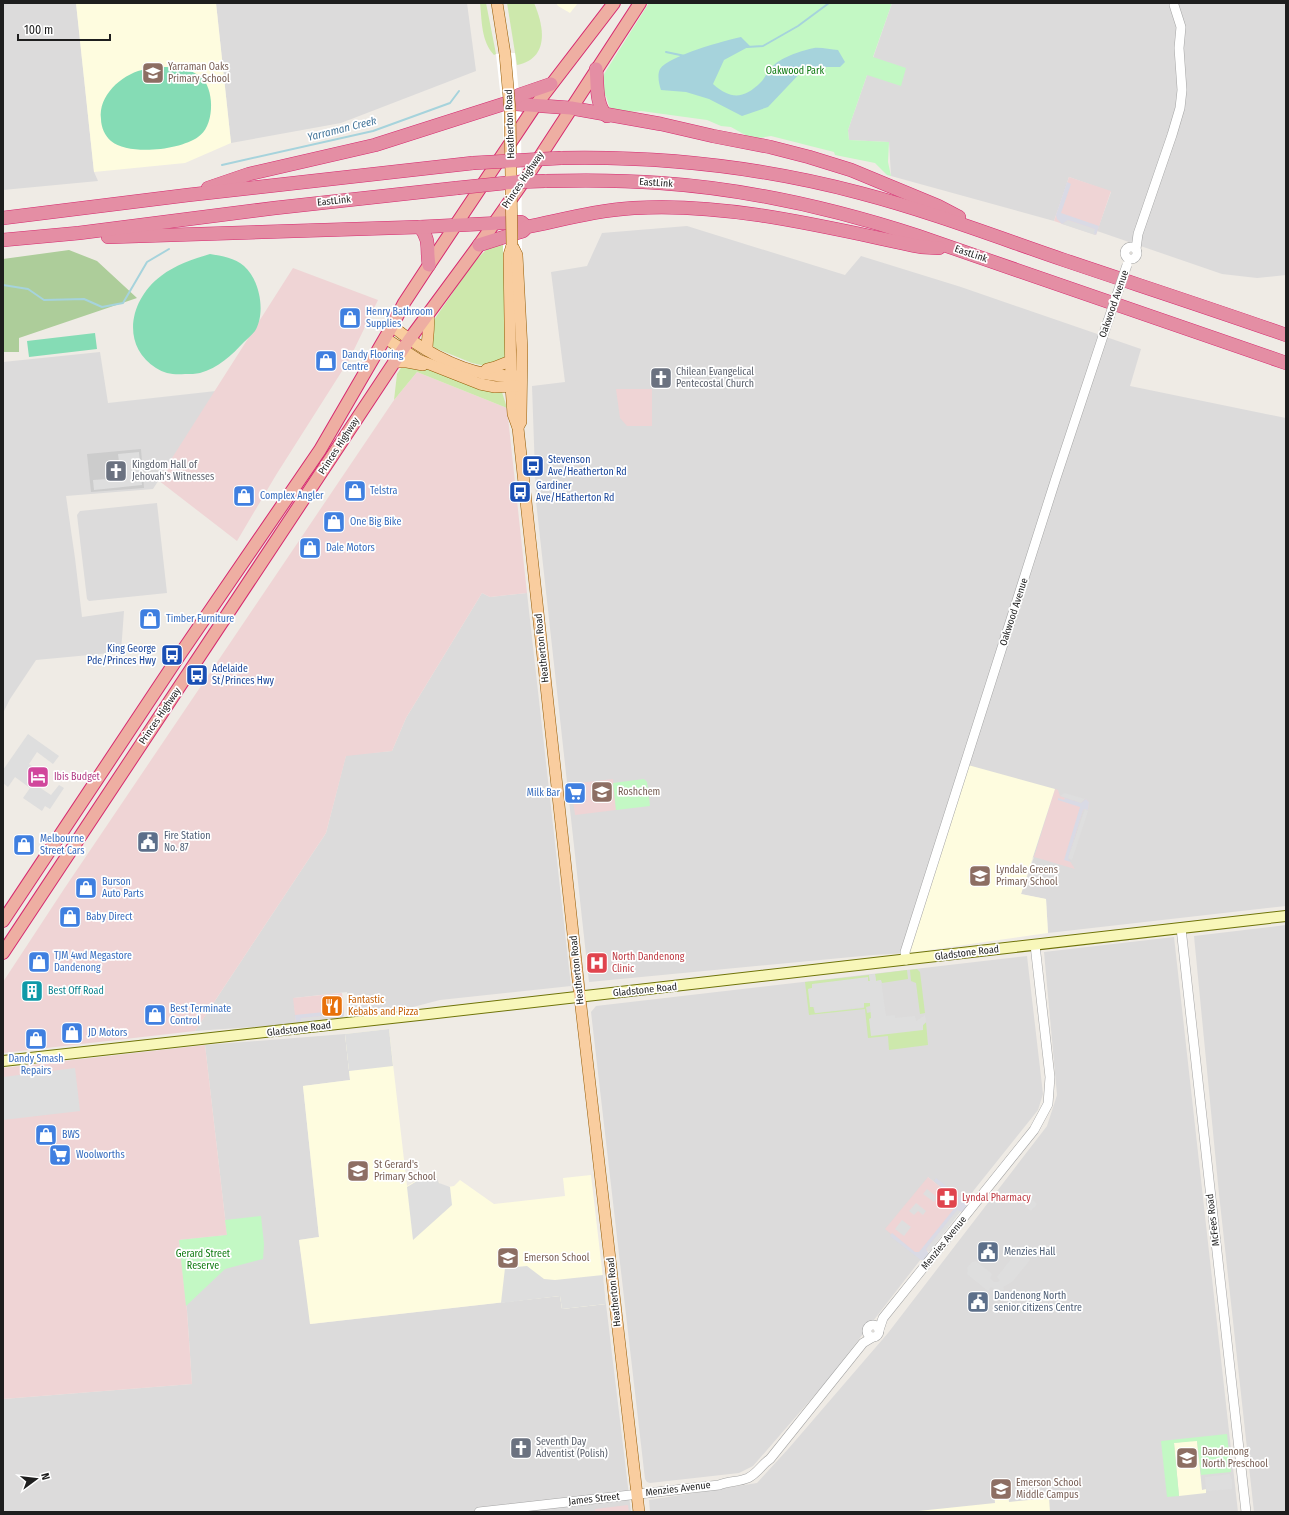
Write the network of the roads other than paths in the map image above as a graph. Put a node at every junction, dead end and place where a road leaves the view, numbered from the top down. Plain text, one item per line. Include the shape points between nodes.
1 (497, 3) edge
2 (614, 3) edge
3 (640, 3) edge
4 (1174, 4) edge
5 (596, 69) junction
6 (551, 84) junction
7 (510, 102) junction
8 (535, 106) junction
9 (571, 108) junction
10 (607, 116) junction
11 (188, 195) junction
12 (3, 218) edge
13 (494, 223) junction
14 (456, 225) junction
15 (420, 227) junction
16 (526, 227) junction
17 (79, 233) junction
18 (1003, 239) junction
19 (3, 240) edge
20 (479, 245) junction
21 (961, 251) junction
22 (513, 252) junction
23 (429, 265) junction
24 (428, 314) junction
25 (392, 326) junction
26 (1286, 335) edge
27 (385, 338) junction
28 (406, 344) junction
29 (427, 350) junction
30 (510, 361) junction
31 (394, 362) junction
32 (1286, 363) edge
33 (429, 364) junction
34 (483, 374) junction
35 (516, 381) junction
36 (1286, 916) edge
37 (3, 921) edge
38 (1181, 928) junction
39 (1035, 945) junction
40 (3, 953) edge
41 (906, 960) junction
42 (579, 997) junction
43 (3, 1061) edge
44 (637, 1494) junction
45 (479, 1512) edge
46 (639, 1512) edge
47 (1246, 1512) edge

1 - 22 main road, Heatherton Road, bridge via 510,110
2 - 6 highway, Princes Highway
3 - 5 highway, Princes Highway
4 - 41 street, Oakwood Avenue, bridge via 1182,90 1178,116 1056,478 957,788 906,952
5 - 9 highway, Princes Highway
5 - 10 highway via 599,104
6 - 7 highway via 520,95
6 - 8 highway, Princes Highway
7 - 8 highway
7 - 11 highway via 375,145 249,174
8 - 9 highway
8 - 14 highway, Princes Highway
9 - 10 highway
9 - 13 highway, Princes Highway
10 - 18 highway via 661,124 770,147 851,170 930,203
11 - 12 highway
11 - 18 highway, bridge via 473,163 602,157 672,161 775,175 859,193
13 - 14 highway
13 - 16 highway via 521,222
13 - 20 highway, Princes Highway
14 - 15 highway
14 - 23 highway, Princes Highway
15 - 17 highway via 102,237
15 - 23 highway via 427,237
16 - 20 highway via 523,231
16 - 21 highway via 626,209 703,208 777,219 921,247
17 - 19 highway, EastLink
17 - 21 highway, EastLink, bridge via 509,182 604,180 662,183 787,201 855,217
18 - 26 highway
20 - 24 highway, Princes Highway
21 - 32 highway, EastLink
22 - 30 main road, Heatherton Road
22 - 35 main road, Heatherton Road via 522,350
23 - 25 highway, Princes Highway
24 - 28 highway, Princes Highway
24 - 29 main road via 430,325
25 - 27 highway, Princes Highway
25 - 28 main road
27 - 28 main road
27 - 37 highway, Princes Highway via 320,450
28 - 29 main road
28 - 31 highway, Princes Highway
28 - 33 main road
29 - 34 main road
30 - 34 main road via 487,369
30 - 35 main road, Heatherton Road
31 - 33 main road
31 - 40 highway, Princes Highway
33 - 35 main road via 480,384 495,387
34 - 35 main road
35 - 42 main road, Heatherton Road via 513,414 518,428
36 - 38 main road, Gladstone Road
38 - 39 main road, Gladstone Road
38 - 47 street, McFees Road
39 - 41 main road, Gladstone Road
39 - 44 street, Menzies Avenue via 1050,1077 1054,1091 1047,1117 757,1472 748,1478 719,1485
41 - 42 main road, Gladstone Road
42 - 43 main road, Gladstone Road
42 - 44 main road, Heatherton Road
44 - 45 street, James Street
44 - 46 main road, Heatherton Road

